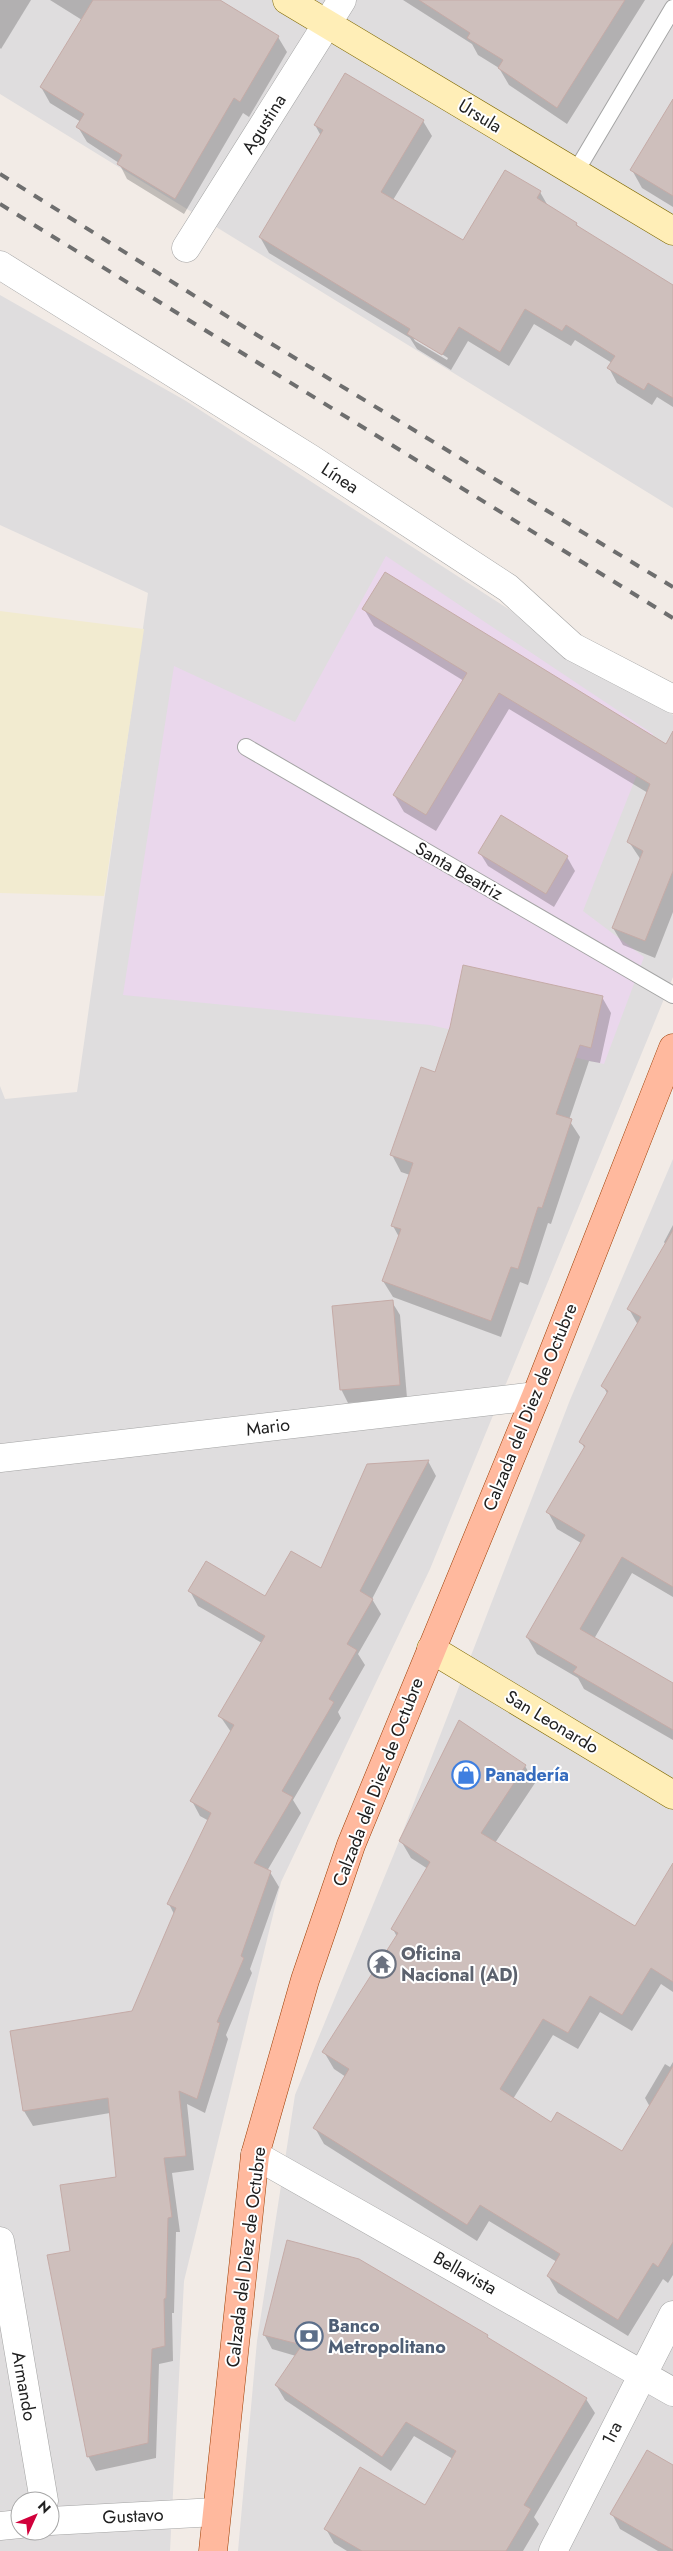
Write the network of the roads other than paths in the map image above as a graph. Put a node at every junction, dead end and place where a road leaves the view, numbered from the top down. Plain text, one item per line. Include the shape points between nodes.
1 (287, 0) edge
2 (342, 0) edge
3 (673, 8) edge
4 (327, 25) junction
5 (575, 173) junction
6 (673, 231) edge
7 (186, 248) dead end
8 (0, 265) edge
9 (673, 699) edge
10 (246, 747) dead end
11 (673, 995) edge
12 (673, 1048) edge
13 (536, 1396) junction
14 (0, 1458) edge
15 (431, 1649) junction
16 (673, 1795) edge
17 (255, 2155) junction
18 (0, 2241) edge
19 (673, 2315) edge
20 (643, 2373) junction
21 (673, 2392) edge
22 (42, 2491) edge
23 (216, 2512) junction
24 (60, 2520) edge
25 (213, 2551) edge
26 (553, 2551) edge

1 - 4 street, Úrsula
2 - 4 street, Agustina
3 - 5 lane
4 - 5 street, Úrsula
4 - 7 street, Agustina
5 - 6 street, Úrsula
8 - 9 street, Línea via 311,459 508,588 573,647
10 - 11 lane, Santa Beatriz
12 - 13 main road, Calzada del Diez de Octubre
13 - 14 street, Mario
13 - 15 main road, Calzada del Diez de Octubre
15 - 16 street, San Leonardo
15 - 17 main road, Calzada del Diez de Octubre via 348,1854 305,1980
17 - 20 street, Bellavista
17 - 23 main road, Calzada del Diez de Octubre
18 - 22 street, Armando
19 - 20 street, 1ra
20 - 21 street, Bellavista
20 - 26 street, 1ra
23 - 24 street, Gustavo
23 - 25 main road, Calzada del Diez de Octubre

